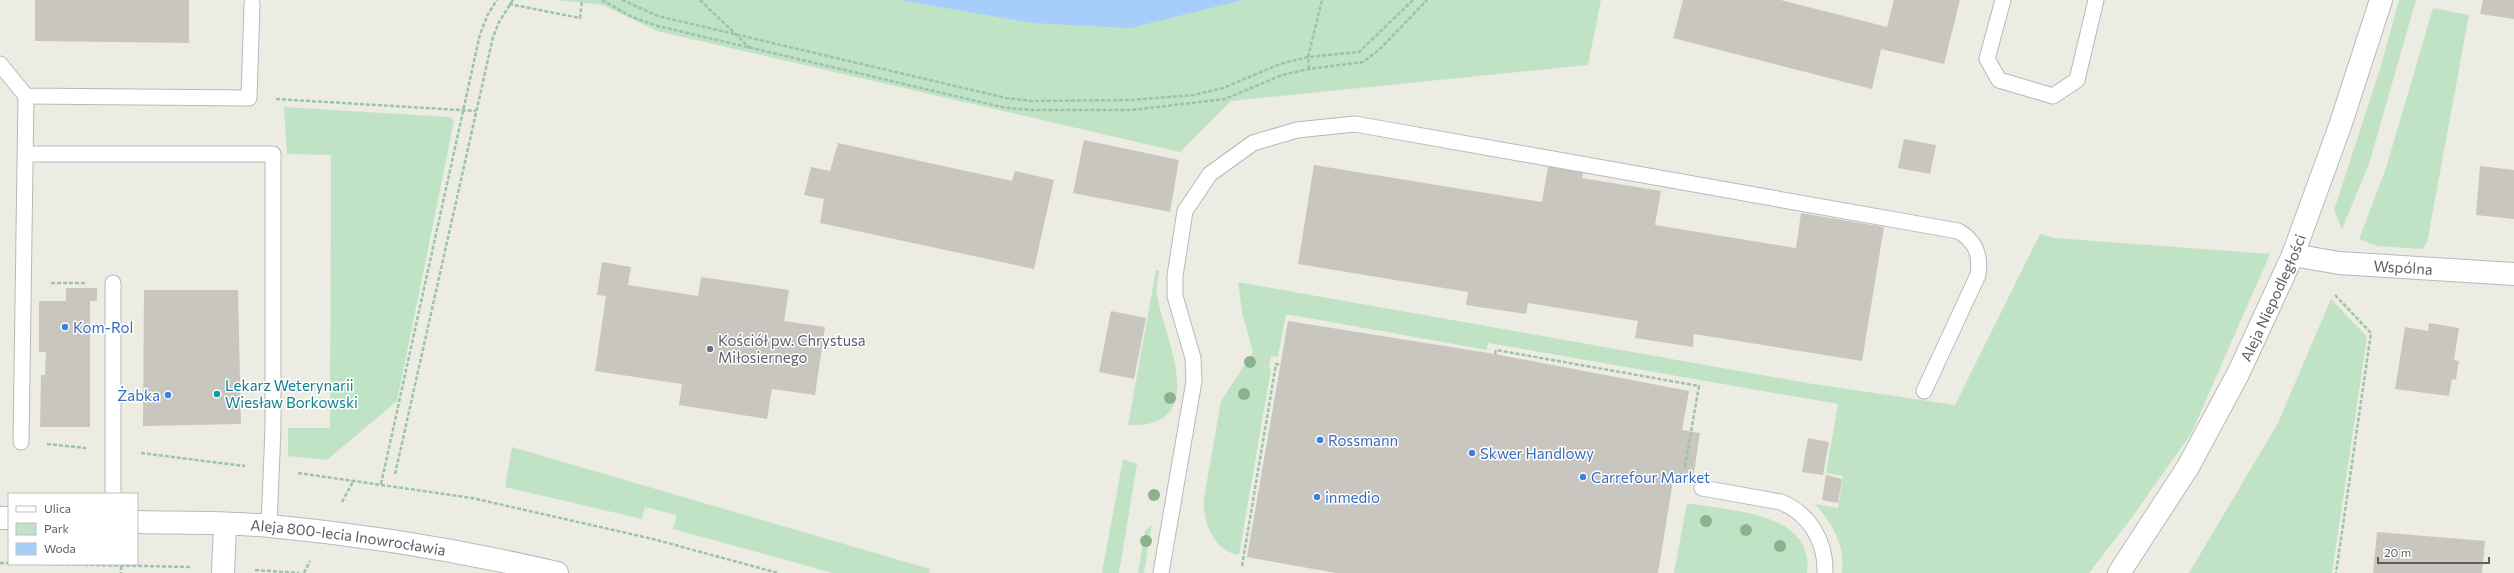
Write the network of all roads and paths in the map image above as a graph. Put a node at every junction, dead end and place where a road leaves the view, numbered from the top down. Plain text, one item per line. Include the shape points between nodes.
1 (497, 0) edge
2 (513, 0) edge
3 (582, 0) edge
4 (602, 0) edge
5 (622, 0) edge
6 (700, 0) edge
7 (1322, 0) edge
8 (1413, 0) edge
9 (1428, 0) edge
10 (2003, 0) edge
11 (2096, 0) edge
12 (2381, 0) edge
13 (252, 4) dead end
14 (509, 4) junction
15 (739, 36) junction
16 (750, 48) junction
17 (1308, 57) junction
18 (0, 64) edge
19 (1309, 68) junction
20 (26, 96) junction
21 (249, 98) junction
22 (464, 110) junction
23 (476, 111) junction
24 (26, 154) junction
25 (2293, 255) junction
26 (2514, 274) edge
27 (113, 283) joint
28 (24, 284) junction
29 (2333, 293) dead end
30 (1495, 354) dead end
31 (1281, 365) dead end
32 (1924, 391) dead end
33 (21, 442) joint
34 (113, 450) junction
35 (271, 469) junction
36 (1684, 470) dead end
37 (395, 474) dead end
38 (381, 484) junction
39 (1702, 488) dead end
40 (113, 493) edge
41 (138, 522) edge
42 (225, 525) junction
43 (269, 526) junction
44 (82, 565) edge
45 (121, 566) junction
46 (1242, 566) dead end
47 (223, 570) edge
48 (121, 573) edge
49 (299, 573) edge
50 (557, 573) edge
51 (778, 573) edge
52 (1161, 573) edge
53 (1824, 573) edge
54 (2119, 573) edge
55 (2336, 573) edge

1 - 22 path via 480,34
2 - 14 path
3 - 14 path via 580,18
4 - 16 path via 658,26
5 - 15 path via 658,16
6 - 15 path
7 - 17 path
8 - 17 path via 1359,52
9 - 19 path via 1364,62
10 - 11 lane via 1987,59 1999,80 2053,96 2077,80
12 - 25 street, Aleja Niepodległości via 2340,126
13 - 21 lane
14 - 23 path via 493,37
15 - 16 path
15 - 17 path via 1006,98 1032,101 1131,100 1194,95 1223,88 1280,64
16 - 19 path via 1006,108 1033,110 1132,110 1198,104 1225,99 1282,75
17 - 19 path
18 - 20 lane
20 - 21 lane
20 - 24 lane
21 - 22 path
22 - 23 path
22 - 38 path
23 - 37 path
24 - 28 lane
24 - 35 lane via 273,154
25 - 26 street, Wspólna via 2339,263
25 - 54 street, Aleja Niepodległości via 2238,374 2188,467
27 - 28 path
27 - 34 lane
28 - 33 lane
29 - 55 path via 2371,333
30 - 36 path via 1496,350 1699,386
31 - 46 path via 1276,364
32 - 52 lane via 1978,275 1980,262 1977,250 1969,238 1958,231 1355,124 1297,130 1253,143 1210,174 1185,211 1175,276 1175,296 1193,358 1194,381
33 - 34 path
34 - 35 path
34 - 40 lane
35 - 38 path
35 - 43 lane
38 - 51 path via 472,498 653,539
39 - 53 lane via 1792,506 1816,533 1823,549
41 - 42 street, Aleja 800-lecia Inowrocławia
42 - 43 street, Aleja 800-lecia Inowrocławia
42 - 47 street
43 - 50 street, Aleja 800-lecia Inowrocławia via 460,553
44 - 45 path
45 - 47 path
45 - 48 path
47 - 49 path

